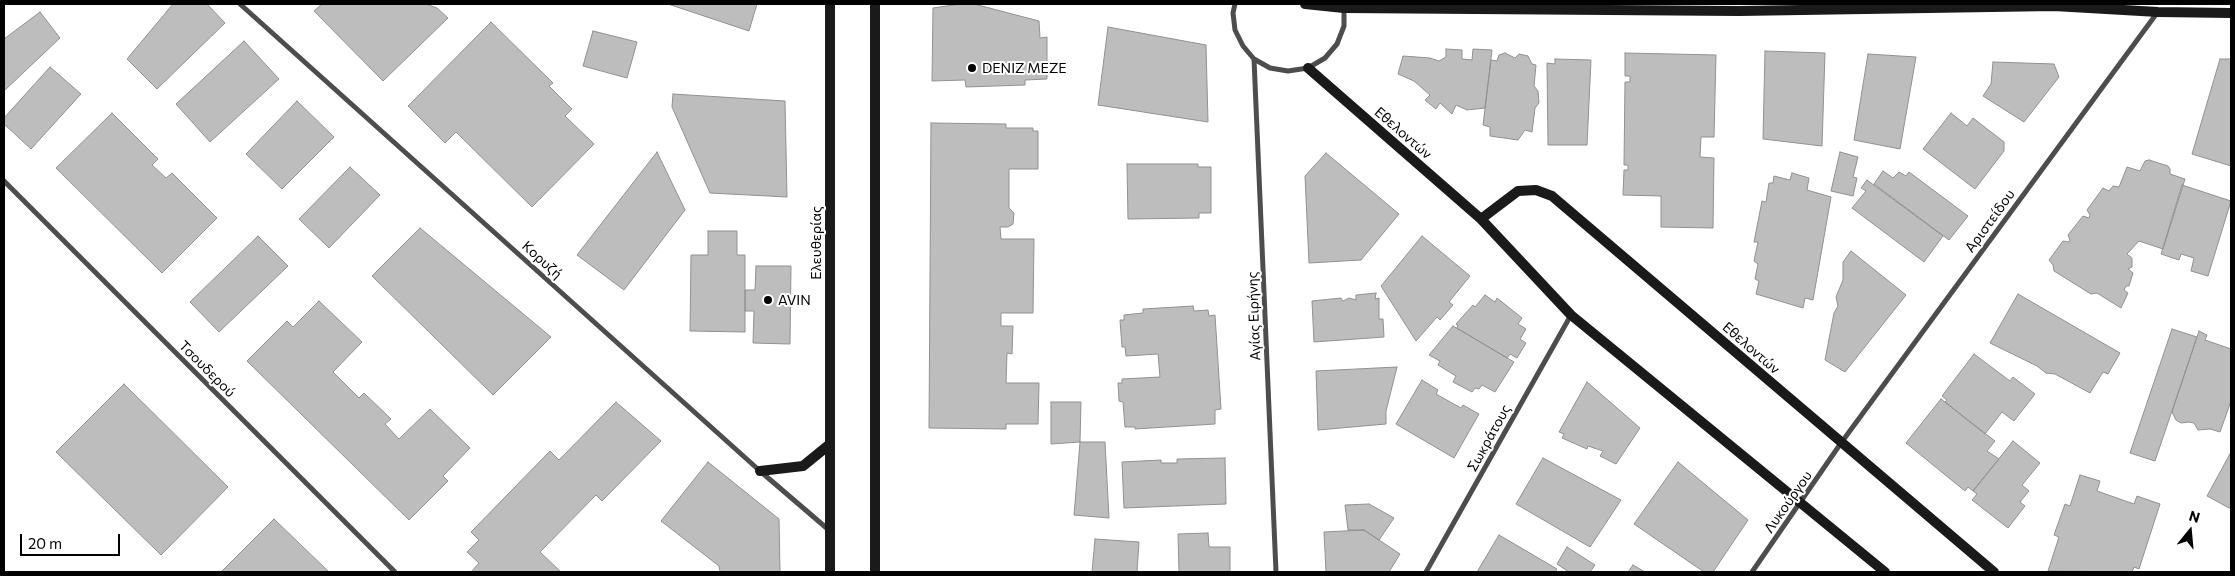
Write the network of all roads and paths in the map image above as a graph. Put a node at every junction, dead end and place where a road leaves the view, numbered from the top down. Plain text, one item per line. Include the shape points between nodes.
1 (240, 4) edge
2 (830, 4) edge
3 (875, 4) edge
4 (1235, 4) edge
5 (1305, 4) edge
6 (1345, 6) edge
7 (1739, 7) edge
8 (2202, 8) edge
9 (2158, 12) junction
10 (2231, 12) edge
11 (1254, 59) junction
12 (1308, 68) junction
13 (4, 181) edge
14 (1481, 219) junction
15 (1571, 315) junction
16 (1841, 443) junction
17 (830, 444) junction
18 (760, 470) junction
19 (1800, 505) junction
20 (830, 531) junction
21 (395, 572) edge
22 (830, 572) edge
23 (875, 572) edge
24 (1276, 572) edge
25 (1426, 572) edge
26 (1752, 572) edge
27 (1885, 572) edge
28 (1994, 572) edge

1 - 18 street, Κορυζή
2 - 17 street, Ελευθερίας
3 - 23 street
4 - 11 street via 1235,30
5 - 6 street
6 - 7 street
6 - 12 street via 1344,26 1337,44 1325,58
7 - 9 street via 2054,6
8 - 9 street
8 - 10 street
9 - 16 street, Αριστείδου
11 - 12 street via 1270,68 1288,71
11 - 24 street, Αγίας Ειρήνης
12 - 14 street, Εθελοντών
13 - 21 street, Τσουδερού
14 - 15 street, Εθελοντών
14 - 16 street, Εθελοντών via 1518,191 1536,190 1552,196
15 - 19 street, Εθελοντών
15 - 25 street, Σωκράτους
16 - 19 street, Λυκούργου
16 - 28 street, Εθελοντών
17 - 18 street via 803,466
17 - 20 street, Ελευθερίας
18 - 20 street, Κορυζή
19 - 26 street, Λυκούργου
19 - 27 street, Εθελοντών
20 - 22 street, Ελευθερίας

